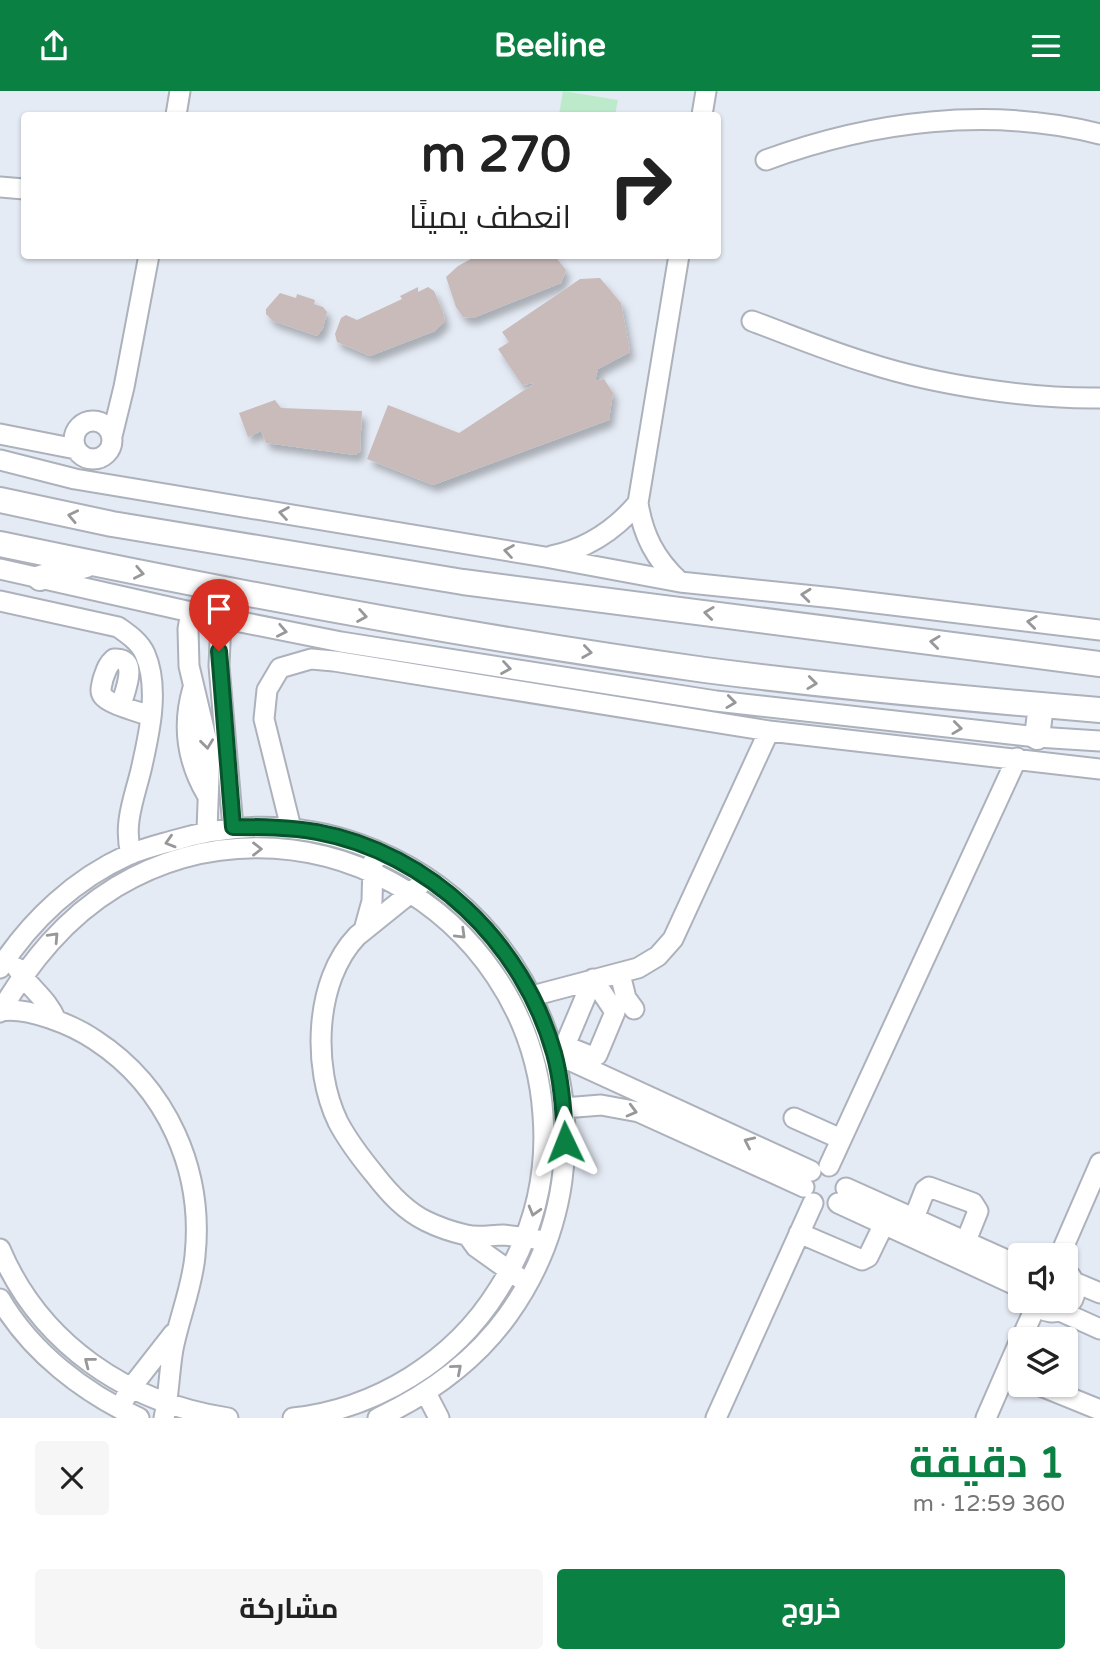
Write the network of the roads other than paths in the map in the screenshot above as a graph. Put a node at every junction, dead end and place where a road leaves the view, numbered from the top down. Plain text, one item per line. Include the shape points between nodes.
1 (180, 91) edge
2 (706, 91) edge
3 (176, 112) edge
4 (702, 112) edge
5 (1100, 134) edge
6 (766, 160) dead end
7 (0, 187) edge
8 (21, 189) edge
9 (148, 259) edge
10 (678, 259) edge
11 (752, 321) dead end
12 (1100, 398) edge
13 (0, 434) edge
14 (112, 436) junction
15 (76, 449) junction
16 (0, 460) edge
17 (0, 500) edge
18 (638, 503) junction
19 (0, 544) edge
20 (545, 557) junction
21 (91, 563) junction
22 (0, 569) edge
23 (40, 578) junction
24 (680, 582) junction
25 (0, 601) edge
26 (191, 613) junction
27 (221, 619) junction
28 (1100, 630) edge
29 (1100, 664) edge
30 (189, 666) junction
31 (219, 666) junction
32 (121, 705) dead end
33 (1041, 705) junction
34 (1100, 710) edge
35 (150, 716) junction
36 (769, 731) junction
37 (1037, 737) junction
38 (1100, 741) edge
39 (1017, 758) junction
40 (1100, 769) edge
41 (233, 827) junction
42 (291, 828) junction
43 (207, 830) junction
44 (373, 849) junction
45 (131, 853) junction
46 (373, 871) junction
47 (427, 877) junction
48 (412, 893) junction
49 (364, 930) junction
50 (4, 961) edge
51 (620, 974) junction
52 (22, 976) junction
53 (532, 996) junction
54 (634, 1009) dead end
55 (0, 1012) edge
56 (56, 1020) junction
57 (554, 1053) junction
58 (564, 1108) junction
59 (794, 1118) dead end
60 (841, 1139) junction
61 (1100, 1163) edge
62 (814, 1182) junction
63 (842, 1195) junction
64 (914, 1218) junction
65 (884, 1224) junction
66 (799, 1233) junction
67 (468, 1236) junction
68 (526, 1238) junction
69 (547, 1241) junction
70 (966, 1241) junction
71 (1065, 1243) edge
72 (0, 1249) edge
73 (1008, 1260) edge
74 (510, 1272) junction
75 (1008, 1281) edge
76 (1078, 1281) edge
77 (528, 1283) junction
78 (1100, 1293) edge
79 (0, 1299) edge
80 (1064, 1313) edge
81 (178, 1328) junction
82 (1100, 1329) edge
83 (1008, 1383) edge
84 (130, 1388) junction
85 (426, 1393) junction
86 (1068, 1397) edge
87 (119, 1409) junction
88 (1100, 1410) edge
89 (165, 1411) edge
90 (410, 1411) edge
91 (139, 1418) edge
92 (228, 1418) edge
93 (293, 1418) edge
94 (379, 1418) edge
95 (439, 1418) edge
96 (716, 1418) edge
97 (986, 1418) edge

1 - 3 street
2 - 4 street
5 - 6 street via 1010,121 940,121 858,131
7 - 8 street
9 - 14 street
10 - 18 street
11 - 12 street via 915,376 1045,396
13 - 15 street
14 - 15 street via 110,449 100,458 89,458
14 - 15 street via 106,425 87,421 76,430
20 -> 16 street via 75,479
29 -> 17 main road via 463,582 112,524
18 - 20 street via 592,542
18 - 24 street via 640,521 655,555
19 - 21 main road
20 - 24 street
21 - 23 main road
21 -> 33 main road via 286,603 706,670
22 - 23 street
23 - 26 street
28 -> 24 street
25 - 35 street via 118,628 131,636 145,653 152,686
26 - 27 street
26 - 30 street
27 - 31 street
27 -> 37 street via 716,701
30 - 31 street
30 -> 43 street via 193,688 186,712 188,736 191,759 207,795
31 - 41 street
32 - 35 street
33 - 34 main road
33 - 37 main road
35 - 45 street via 128,822
36 - 39 street
36 - 42 street via 310,659 280,668 267,690 264,719
36 - 51 street via 673,939 658,956
37 - 38 street
39 - 40 street
39 - 60 street
41 - 42 street
41 - 43 street
42 - 44 street
43 -> 45 street
44 - 46 street
44 - 47 street
45 - 50 street via 60,898
46 - 48 street
46 - 49 street via 372,901
52 -> 46 street via 65,925 90,905 137,877 178,860 242,849 275,849
47 - 48 street
47 - 53 street via 492,935
48 - 49 street
48 -> 68 street via 467,939 490,967 524,1029 535,1063 545,1133 543,1169
49 - 67 street via 338,965 322,1017 322,1070 330,1101 351,1145 388,1191 425,1221
50 - 52 street
51 - 53 street
51 - 54 street
52 - 55 street
52 - 56 street via 49,1005
53 - 57 street
55 - 56 street via 12,1010
56 - 81 street via 106,1047 149,1086 178,1138 196,1226 190,1285
57 - 58 street
62 -> 57 street
58 -> 62 street via 601,1105 639,1112
58 - 69 street via 563,1176
59 - 60 street
60 - 62 street
61 - 71 street
62 - 63 street via 825,1207
62 - 63 street via 841,1172
62 - 66 street
63 - 64 street
63 - 65 street
64 - 70 street
64 - 70 street via 929,1187 973,1203 978,1211
65 - 66 street via 868,1257 862,1260
65 - 75 street
66 - 96 street
67 - 68 street
67 - 74 street
68 - 69 street
68 - 74 street
69 - 77 street
70 - 73 street
84 -> 72 street via 99,1370 45,1321
74 - 77 street
74 - 93 street via 467,1331 411,1377 345,1408
76 - 78 street
85 -> 77 street via 484,1344
79 - 87 street via 54,1363
80 - 82 street
81 - 84 street
81 - 89 street
83 - 97 street
84 - 87 street
84 - 89 street
85 - 90 street
85 - 95 street
86 - 88 street
87 - 91 street
89 - 92 street
90 - 94 street

